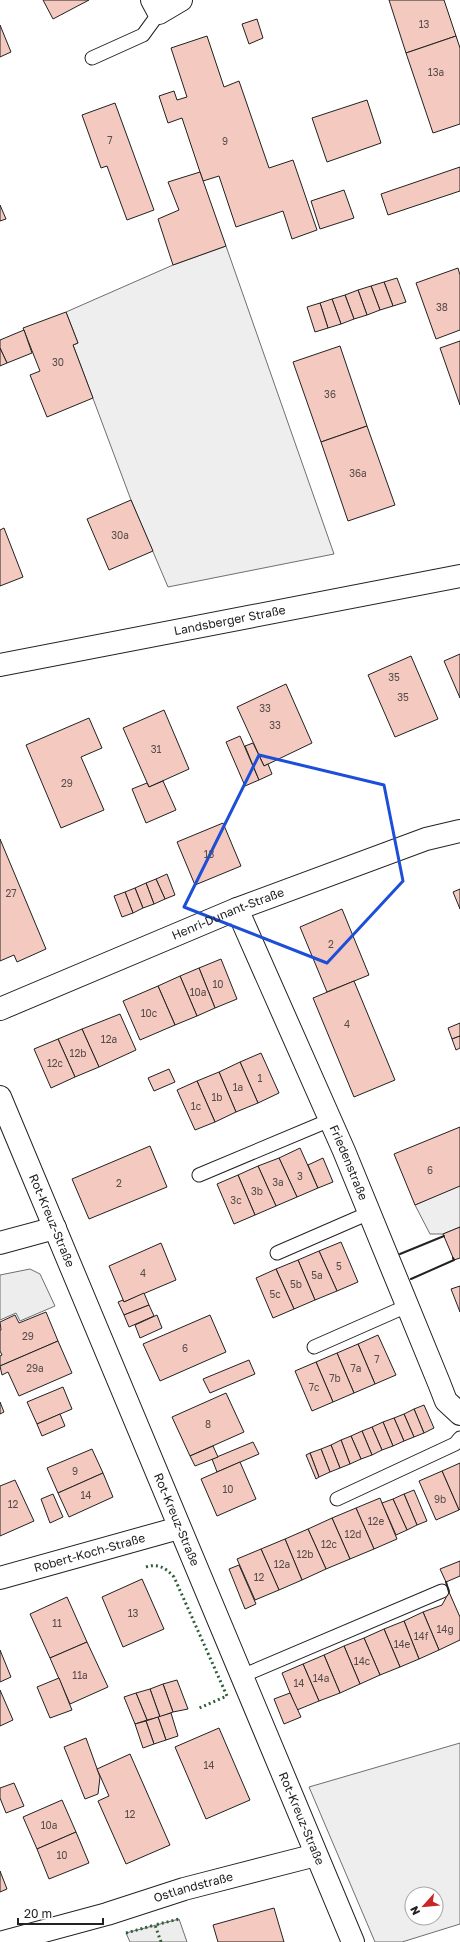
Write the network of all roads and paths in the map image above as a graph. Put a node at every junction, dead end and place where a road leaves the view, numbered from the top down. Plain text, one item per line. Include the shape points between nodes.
1 (181, 0) edge
2 (156, 7) edge
3 (92, 58) dead end
4 (460, 576) edge
5 (0, 665) edge
6 (460, 831) edge
7 (237, 909) junction
8 (0, 1009) edge
9 (0, 1097) edge
10 (330, 1120) junction
11 (200, 1175) dead end
12 (369, 1213) junction
13 (55, 1228) junction
14 (0, 1243) edge
15 (277, 1253) dead end
16 (407, 1306) junction
17 (314, 1347) dead end
18 (460, 1414) edge
19 (460, 1438) edge
20 (337, 1499) dead end
21 (179, 1528) junction
22 (0, 1578) edge
23 (442, 1591) dead end
24 (242, 1676) junction
25 (316, 1855) junction
26 (3, 1942) edge
27 (353, 1942) edge

1 - 2 street
2 - 3 lane via 143,35
4 - 5 street, Landsberger Straße
6 - 7 street, Henri-Dunant-Straße via 426,839
7 - 8 street, Henri-Dunant-Straße
7 - 10 street, Friedenstraße
9 - 13 street, Rot-Kreuz-Straße
10 - 11 lane
10 - 12 street, Friedenstraße
12 - 15 lane
12 - 16 street, Friedenstraße
13 - 14 street
13 - 21 street, Rot-Kreuz-Straße
16 - 17 lane
16 - 18 street, Friedenstraße via 446,1400
19 - 20 lane via 454,1444
21 - 22 street, Robert-Koch-Straße
21 - 24 street, Rot-Kreuz-Straße
23 - 24 lane
24 - 25 street, Rot-Kreuz-Straße
25 - 26 street, Ostlandstraße via 184,1889 106,1914
25 - 27 street, Rot-Kreuz-Straße

